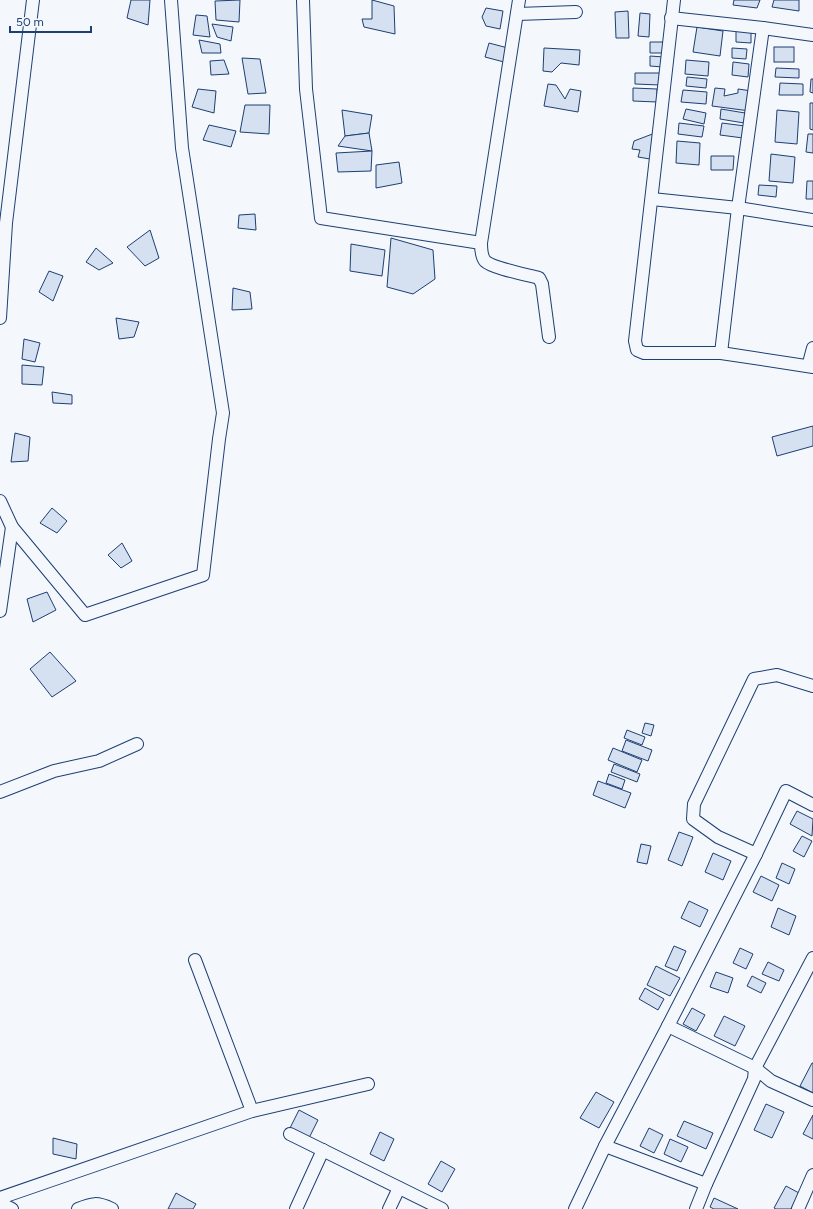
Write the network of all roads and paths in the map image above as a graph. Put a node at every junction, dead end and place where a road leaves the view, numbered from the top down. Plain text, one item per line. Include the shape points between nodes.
1 (33, 0) edge
2 (171, 0) edge
3 (303, 0) edge
4 (519, 0) edge
5 (674, 0) edge
6 (576, 12) dead end
7 (516, 14) junction
8 (671, 18) junction
9 (763, 28) junction
10 (813, 34) edge
11 (652, 198) junction
12 (738, 208) junction
13 (813, 220) edge
14 (481, 243) junction
15 (0, 318) edge
16 (549, 337) dead end
17 (813, 348) edge
18 (721, 353) junction
19 (813, 366) edge
20 (0, 501) edge
21 (12, 527) junction
22 (0, 611) edge
23 (813, 686) edge
24 (137, 744) dead end
25 (0, 792) edge
26 (813, 806) edge
27 (756, 854) junction
28 (813, 958) edge
29 (195, 960) dead end
30 (668, 1026) junction
31 (756, 1068) junction
32 (368, 1084) dead end
33 (813, 1100) edge
34 (252, 1111) junction
35 (290, 1134) dead end
36 (605, 1146) junction
37 (323, 1150) junction
38 (813, 1176) edge
39 (706, 1184) junction
40 (399, 1188) junction
41 (0, 1198) edge
42 (0, 1203) edge
43 (12, 1209) edge
44 (78, 1209) edge
45 (112, 1209) edge
46 (296, 1209) edge
47 (389, 1209) edge
48 (442, 1209) edge
49 (574, 1209) edge
50 (696, 1209) edge
51 (798, 1209) edge

1 - 15 street via 6,223
2 - 21 street via 182,148 223,412 202,575 85,615
3 - 14 street via 306,89 320,218
4 - 7 street
5 - 8 street
6 - 7 street
7 - 14 street
8 - 9 street
8 - 11 street
9 - 10 street
9 - 12 street
11 - 12 street
11 - 18 street via 635,341 637,350
12 - 13 street
12 - 18 street
14 - 16 street via 482,256 486,261 539,278
17 - 19 street via 809,363
18 - 19 street
20 - 21 street
21 - 22 street
23 - 27 street via 777,675 754,679 694,804 692,819 718,837
24 - 25 street via 99,761 54,771
26 - 27 street via 786,791
27 - 30 street
28 - 31 street
29 - 34 street
30 - 31 street
30 - 36 street
31 - 33 street via 772,1081
31 - 39 street via 754,1078
32 - 34 street
34 - 41 street
35 - 37 street
36 - 39 street
36 - 49 street
37 - 40 street
37 - 46 street
38 - 51 street
39 - 50 street
40 - 47 street
40 - 48 street
42 - 43 street
44 - 45 street via 92,1203 103,1204

